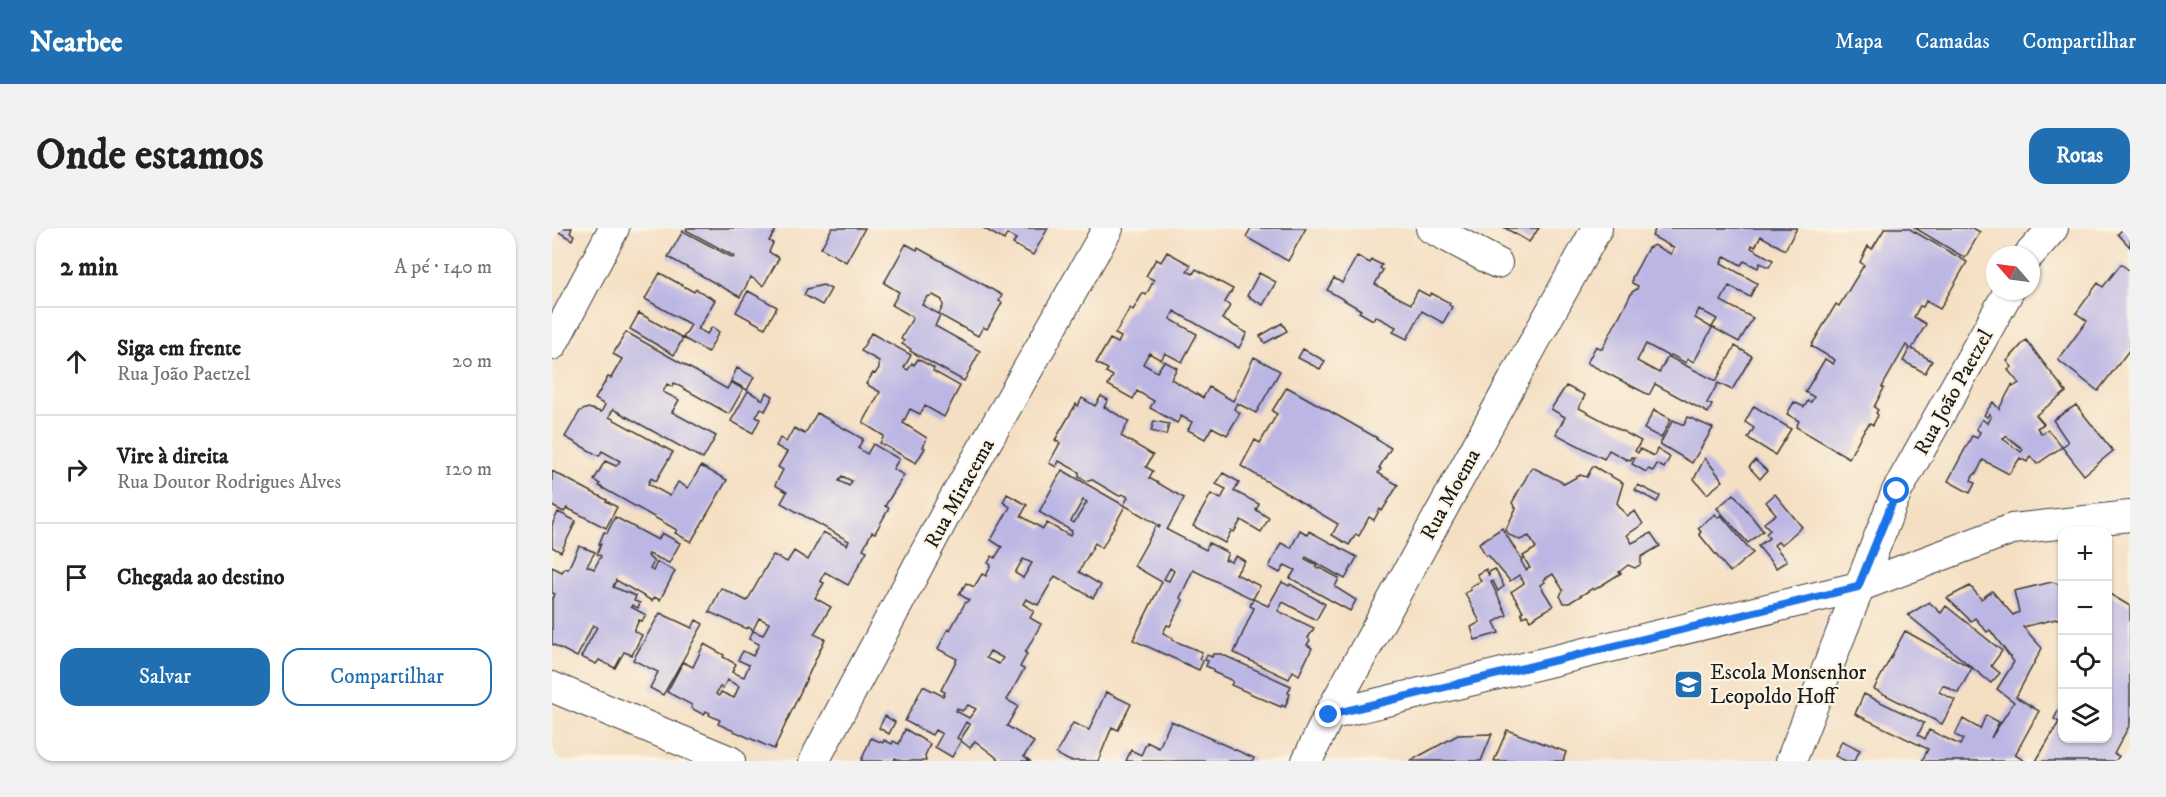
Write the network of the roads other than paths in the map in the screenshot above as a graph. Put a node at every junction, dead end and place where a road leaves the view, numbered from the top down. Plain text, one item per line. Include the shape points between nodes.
1 (614, 228) edge
2 (1108, 228) edge
3 (1431, 228) edge
4 (1597, 228) edge
5 (2053, 228) edge
6 (2037, 246) edge
7 (1497, 263) dead end
8 (2004, 300) edge
9 (552, 345) edge
10 (2130, 516) edge
11 (1858, 587) junction
12 (552, 687) edge
13 (1329, 715) junction
14 (730, 761) edge
15 (814, 761) edge
16 (1307, 761) edge
17 (1791, 761) edge

1 - 9 street
2 - 15 street, Rua Miracema via 950,508
3 - 7 street
4 - 13 street, Rua Moema
5 - 6 street
8 - 11 street, Rua João Paetzel via 1897,491
10 - 11 street via 2012,529
11 - 13 street
11 - 17 street, Rua João Paetzel
12 - 14 street
13 - 16 street, Rua Moema

